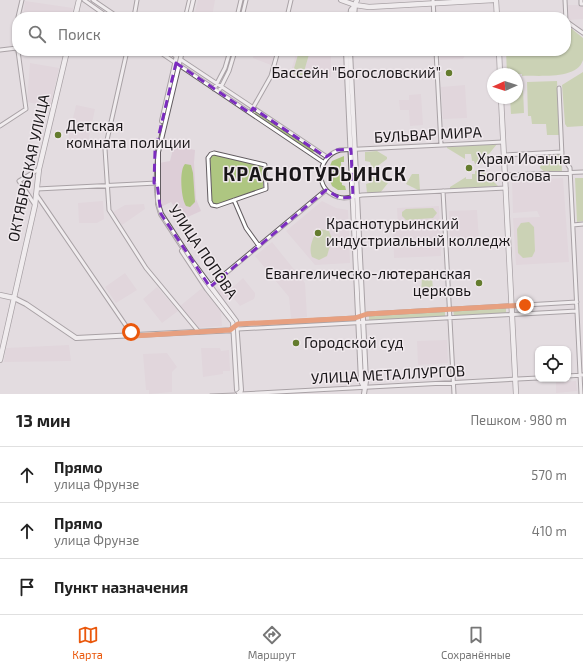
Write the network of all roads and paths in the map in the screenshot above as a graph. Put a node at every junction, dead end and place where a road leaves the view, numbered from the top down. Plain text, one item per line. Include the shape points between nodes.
1 (22, 0) edge
2 (79, 0) edge
3 (84, 0) edge
4 (93, 0) edge
5 (137, 0) edge
6 (190, 0) edge
7 (193, 0) edge
8 (241, 0) edge
9 (246, 0) edge
10 (291, 0) edge
11 (340, 0) edge
12 (492, 0) edge
13 (496, 0) edge
14 (565, 0) edge
15 (581, 0) edge
16 (433, 1) edge
17 (356, 2) edge
18 (583, 4) edge
19 (19, 12) edge
20 (76, 12) edge
21 (101, 12) edge
22 (111, 12) edge
23 (135, 12) edge
24 (187, 12) edge
25 (190, 12) edge
26 (238, 12) edge
27 (243, 12) edge
28 (288, 12) edge
29 (351, 12) edge
30 (355, 12) edge
31 (434, 12) edge
32 (497, 12) edge
33 (566, 12) edge
34 (571, 25) edge
35 (583, 32) edge
36 (12, 48) edge
37 (0, 50) edge
38 (18, 56) edge
39 (66, 56) edge
40 (126, 56) edge
41 (165, 56) edge
42 (175, 56) edge
43 (229, 56) edge
44 (234, 56) edge
45 (277, 56) edge
46 (346, 56) edge
47 (350, 56) edge
48 (436, 56) edge
49 (498, 56) edge
50 (178, 58) junction
51 (177, 64) junction
52 (499, 68) edge
53 (217, 84) junction
54 (221, 87) junction
55 (559, 88) dead end
56 (214, 89) junction
57 (218, 92) junction
58 (501, 104) edge
59 (253, 108) junction
60 (250, 113) junction
61 (0, 126) edge
62 (503, 142) junction
63 (352, 143) junction
64 (441, 145) junction
65 (353, 150) junction
66 (562, 152) junction
67 (504, 155) junction
68 (327, 157) junction
69 (324, 162) junction
70 (39, 169) junction
71 (570, 172) junction
72 (583, 172) edge
73 (505, 175) junction
74 (155, 183) junction
75 (107, 185) junction
76 (504, 188) junction
77 (326, 190) junction
78 (36, 191) junction
79 (443, 191) junction
80 (355, 196) junction
81 (234, 200) junction
82 (35, 205) junction
83 (583, 224) edge
84 (573, 225) junction
85 (259, 246) junction
86 (208, 288) junction
87 (0, 295) edge
88 (14, 298) junction
89 (577, 302) junction
90 (512, 305) junction
91 (577, 307) junction
92 (583, 307) edge
93 (449, 309) junction
94 (577, 311) junction
95 (512, 315) junction
96 (361, 316) junction
97 (450, 318) junction
98 (361, 323) junction
99 (235, 328) junction
100 (199, 332) junction
101 (133, 336) junction
102 (0, 360) edge
103 (582, 375) edge
104 (571, 376) edge
105 (535, 378) edge
106 (516, 379) junction
107 (453, 383) junction
108 (364, 388) junction
109 (240, 394) edge
110 (364, 394) edge
111 (454, 394) edge
112 (516, 394) edge
113 (581, 394) edge

1 - 19 street
2 - 20 main road
3 - 21 street
4 - 22 street
5 - 23 street
6 - 24 street
7 - 25 street
8 - 26 street
9 - 27 street
10 - 28 street
11 - 17 street
12 - 16 main road
13 - 32 main road
14 - 33 street
15 - 18 street
16 - 17 main road via 369,7
16 - 31 street
17 - 29 street
17 - 30 street
34 - 35 street
36 - 37 street
38 - 61 street via 26,109
39 - 70 main road, ОКТЯБРЬСКАЯ УЛИЦА
40 - 75 street via 105,149
41 - 51 street
42 - 50 street
43 - 53 street
44 - 54 street via 230,71
45 - 59 street via 271,76
46 - 63 street
47 - 63 street
48 - 64 street
49 - 52 main road
50 - 51 street, УЛИЦА ПОПОВА
50 - 53 street
51 - 56 street
51 - 74 street, УЛИЦА ПОПОВА via 158,152
53 - 54 street
53 - 56 street
54 - 57 street
54 - 59 street
55 - 66 street
56 - 57 street
57 - 60 street
58 - 62 main road
59 - 60 street
59 - 68 street
60 - 69 street
62 - 64 street, БУЛЬВАР МИРА
62 - 67 main road
63 - 65 street
64 - 65 street, БУЛЬВАР МИРА
65 - 68 street, БУЛЬВАР МИРА via 337,150
65 - 80 street
66 - 67 street
66 - 71 street
67 - 73 main road
68 - 69 street
69 - 77 street via 321,178
70 - 78 main road, ОКТЯБРЬСКАЯ УЛИЦА
70 - 82 street via 19,182
71 - 72 street
71 - 73 street
71 - 84 street
73 - 76 main road
74 - 75 street
74 - 86 street, УЛИЦА ПОПОВА via 160,212
75 - 78 street
75 - 100 street via 110,214 158,283
76 - 79 street
76 - 90 main road
77 - 80 street via 340,198
77 - 85 street
78 - 82 main road, ОКТЯБРЬСКАЯ УЛИЦА
78 - 101 street
79 - 80 street
79 - 93 street
80 - 96 street
81 - 81 street via 266,189 265,165 211,154 208,158 211,203 215,206
81 - 85 street via 246,228
82 - 88 main road, ОКТЯБРЬСКАЯ УЛИЦА
83 - 84 street
84 - 89 street
85 - 86 street
86 - 99 street, УЛИЦА ПОПОВА
87 - 88 main road
88 - 101 street via 76,338
88 - 102 main road, ОКТЯБРЬСКАЯ УЛИЦА
89 - 90 street
89 - 91 street
90 - 93 street
90 - 95 main road
91 - 92 street
91 - 94 street
93 - 96 street
93 - 97 street
94 - 95 street
94 - 103 street
95 - 97 street
95 - 106 main road
96 - 98 street
96 - 99 street
97 - 98 street
97 - 107 street
98 - 99 street
98 - 108 street via 361,381
99 - 99 street via 237,390 240,394 241,390
99 - 100 street
100 - 101 street
103 - 104 street
103 - 113 street
105 - 106 street, УЛИЦА МЕТАЛЛУРГОВ
106 - 107 street, УЛИЦА МЕТАЛЛУРГОВ
106 - 112 main road
107 - 108 street, УЛИЦА МЕТАЛЛУРГОВ
107 - 111 street
108 - 109 street, УЛИЦА МЕТАЛЛУРГОВ
108 - 110 street

